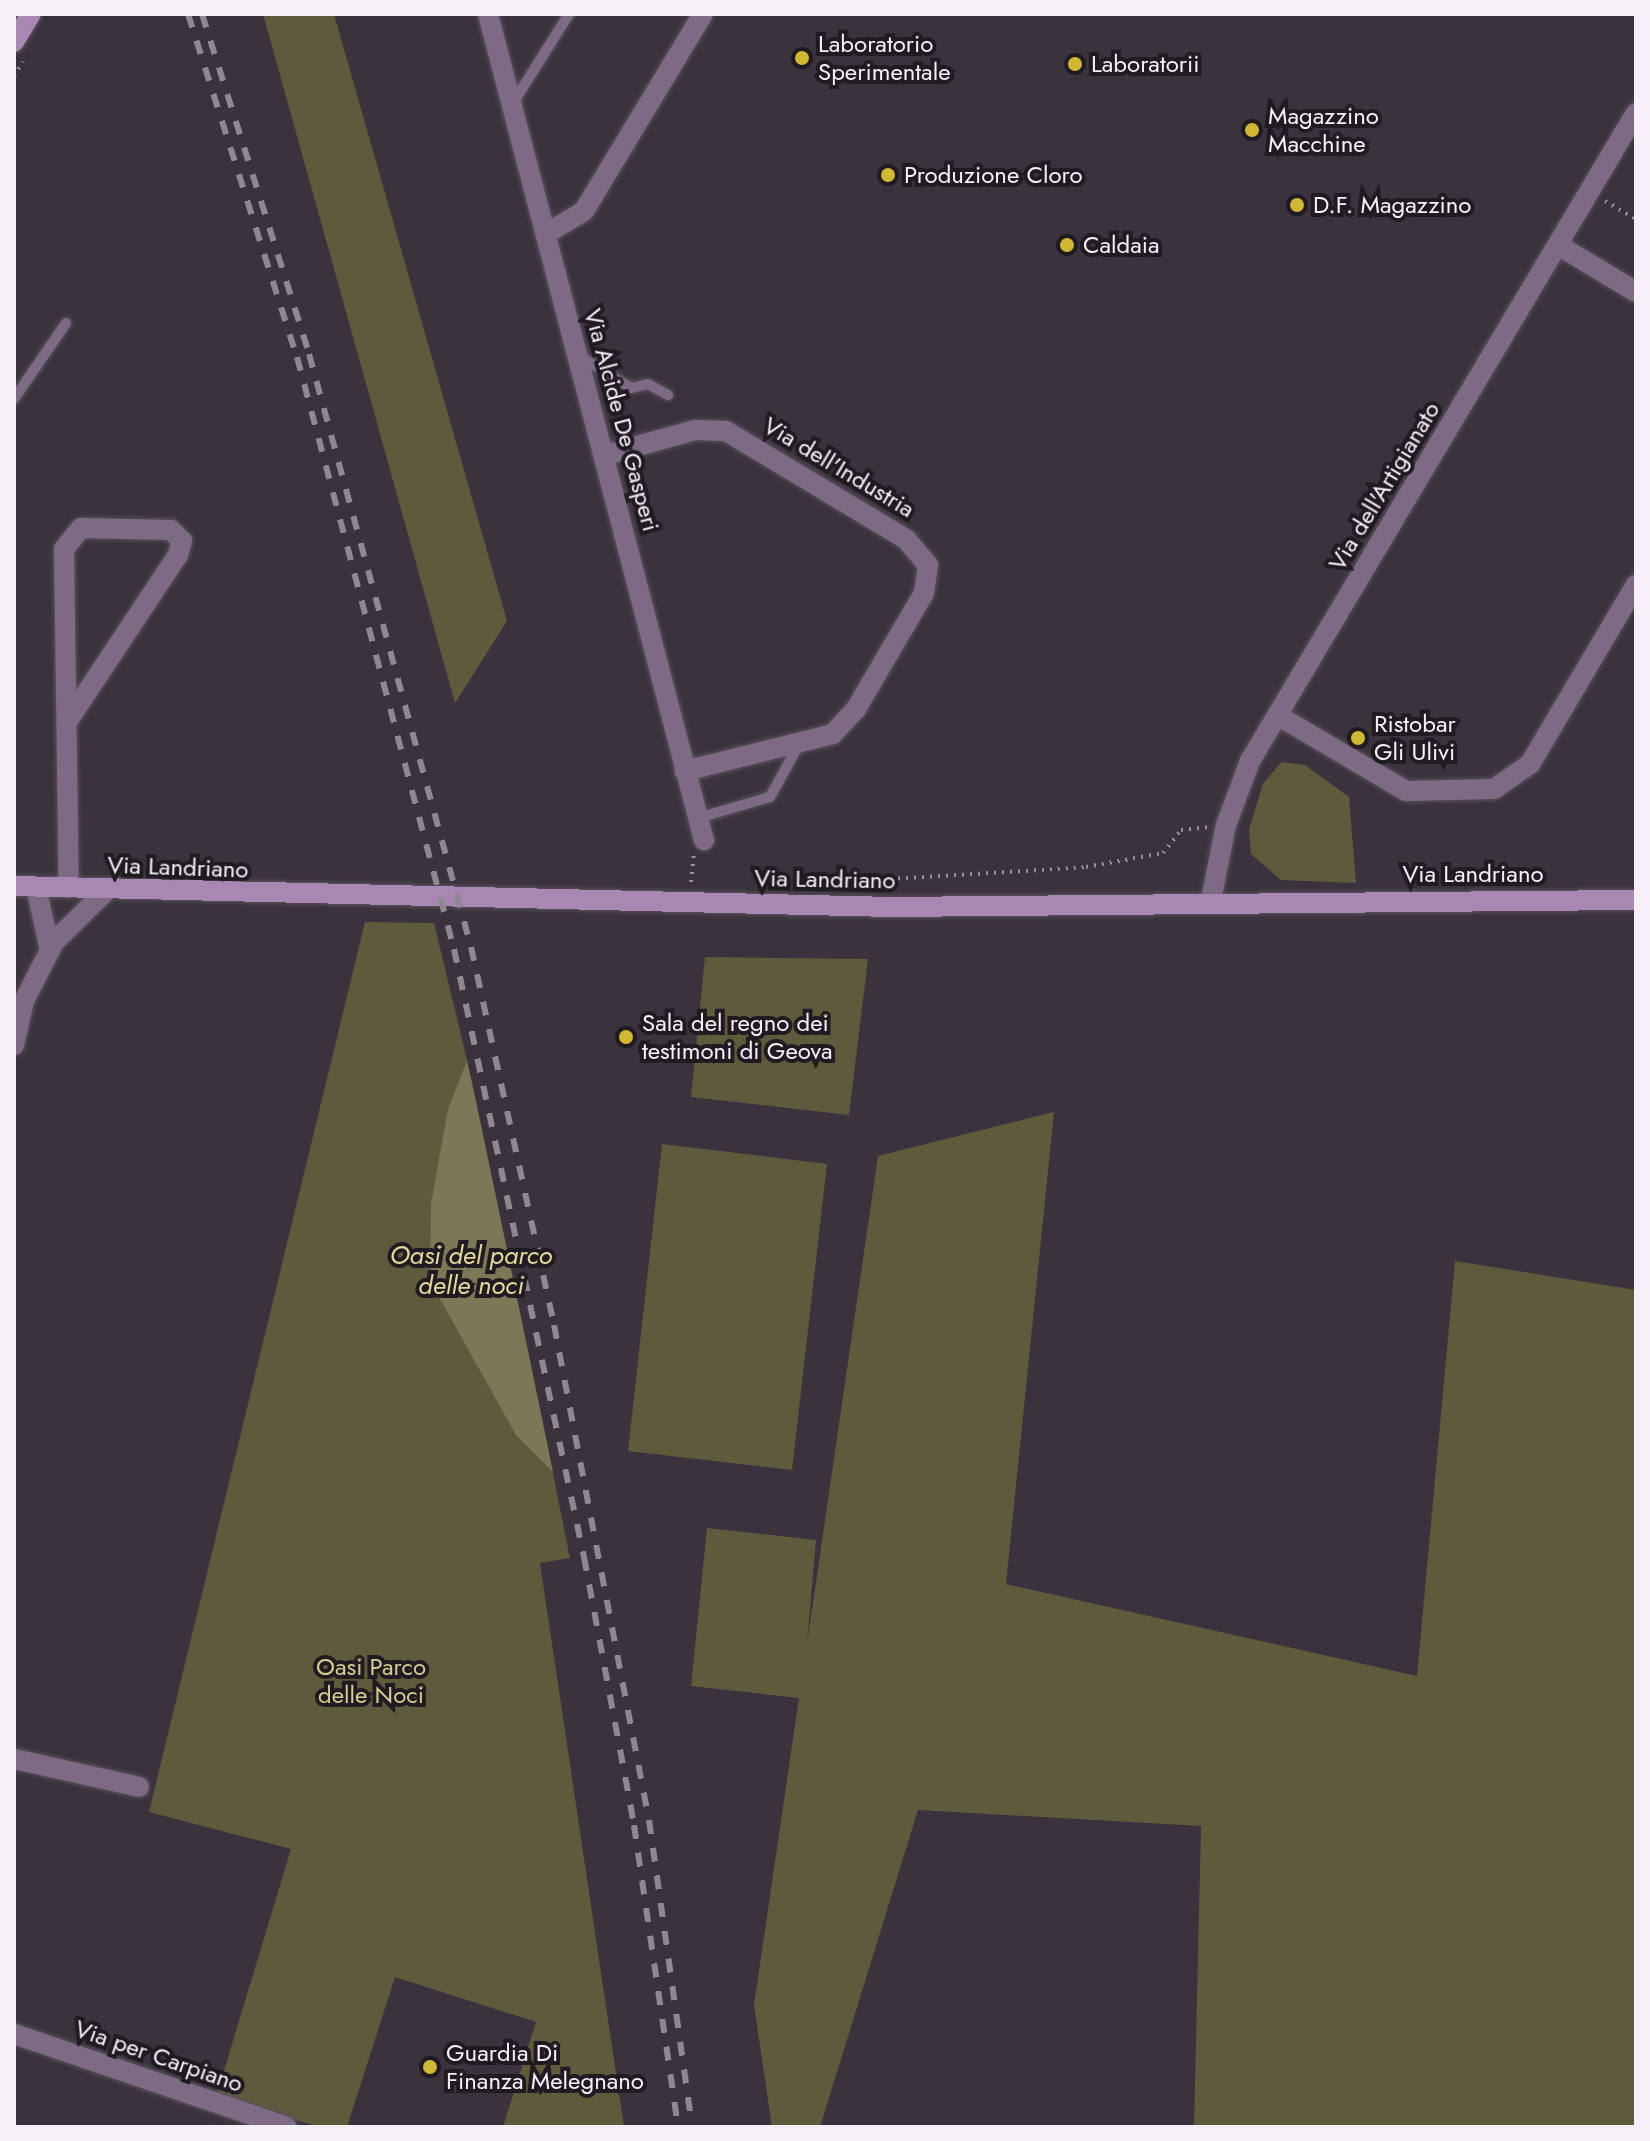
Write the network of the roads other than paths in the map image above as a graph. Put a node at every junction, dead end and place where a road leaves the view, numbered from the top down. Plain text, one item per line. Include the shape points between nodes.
1 (31, 14) edge
2 (488, 14) edge
3 (569, 14) edge
4 (703, 14) edge
5 (14, 42) edge
6 (511, 104) junction
7 (1636, 113) edge
8 (546, 234) junction
9 (1558, 245) junction
10 (1636, 292) edge
11 (66, 323) dead end
12 (579, 356) junction
13 (668, 395) dead end
14 (14, 399) edge
15 (605, 455) junction
16 (1636, 585) edge
17 (1277, 715) junction
18 (67, 722) junction
19 (797, 748) junction
20 (685, 771) junction
21 (698, 818) junction
22 (704, 840) road end
23 (14, 886) edge
24 (36, 887) junction
25 (69, 888) junction
26 (107, 890) junction
27 (1211, 900) junction
28 (1636, 900) edge
29 (50, 950) junction
30 (14, 1045) edge
31 (14, 1759) edge
32 (139, 1787) dead end
33 (14, 2034) edge
34 (287, 2127) edge

1 - 5 street
2 - 6 street, Via Alcide De Gasperi
3 - 6 lane
4 - 8 street via 584,211
6 - 8 street, Via Alcide De Gasperi
7 - 9 street, Via dell'Artigianato
8 - 12 street, Via Alcide De Gasperi
9 - 10 street
9 - 17 street, Via dell'Artigianato
11 - 14 lane
12 - 13 lane via 631,388 648,384
12 - 15 street, Via Alcide De Gasperi
15 - 19 street, Via dell'Industria via 695,430 726,431 924,556 927,586 856,709 833,734
15 - 20 street, Via Alcide De Gasperi
16 - 17 street via 1535,757 1494,789 1406,791
17 - 27 street, Via dell'Artigianato via 1226,825
18 - 18 street via 66,541 87,528 171,530 182,541 178,555
18 - 25 street
19 - 20 street, Via dell'Industria
19 - 21 lane via 770,797
20 - 21 street, Via Alcide De Gasperi
21 - 22 street, Via Alcide De Gasperi
23 - 24 street, Via Landriano
24 - 25 street, Via Landriano
24 - 29 street
25 - 26 street, Via Landriano
26 - 27 street, Via Landriano via 889,907
26 - 29 street via 75,914
27 - 28 street, Via Landriano
29 - 30 street via 24,1001
31 - 32 street
33 - 34 street, Via per Carpiano

